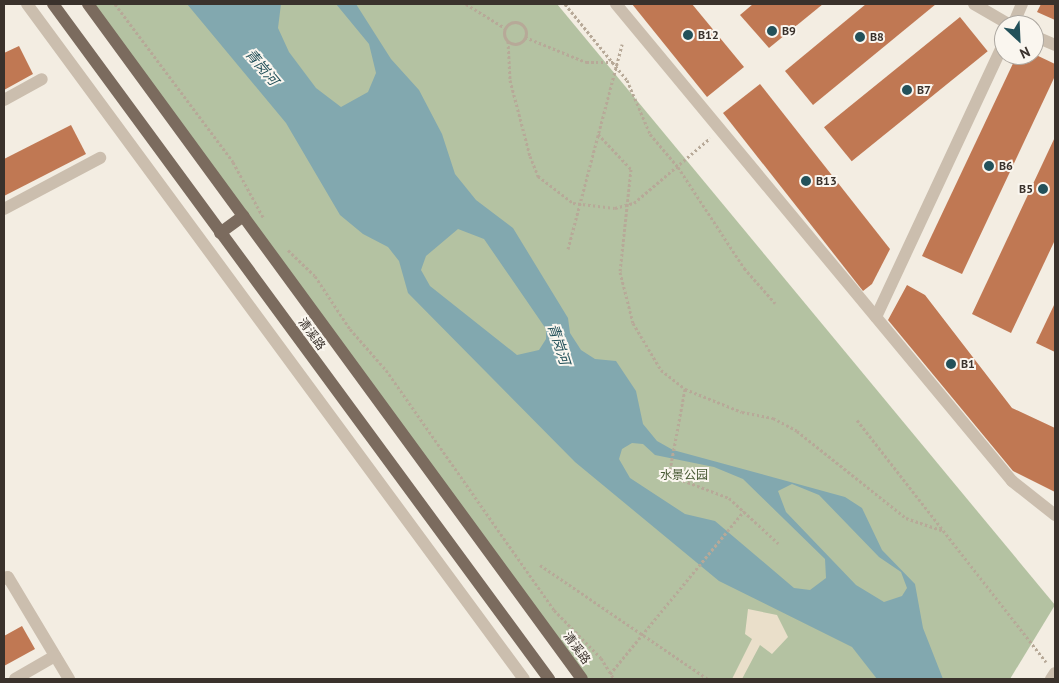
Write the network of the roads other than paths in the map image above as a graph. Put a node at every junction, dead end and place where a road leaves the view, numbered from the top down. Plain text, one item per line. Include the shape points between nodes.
1 (27, 4) edge
2 (53, 4) edge
3 (88, 4) edge
4 (616, 4) edge
5 (974, 4) edge
6 (994, 15) edge
7 (994, 64) edge
8 (42, 79) dead end
9 (4, 100) edge
10 (100, 158) dead end
11 (4, 209) edge
12 (243, 216) junction
13 (220, 233) junction
14 (876, 317) junction
15 (1055, 515) edge
16 (4, 579) edge
17 (55, 656) junction
18 (1055, 673) edge
19 (14, 679) edge
20 (68, 679) edge
21 (524, 679) edge
22 (549, 679) edge
23 (582, 679) edge
24 (1051, 679) edge

1 - 21 street
2 - 13 main road, 清溪路
3 - 12 main road, 清溪路
4 - 14 street
5 - 6 street
7 - 14 street
8 - 9 street
10 - 11 street
12 - 13 main road
12 - 23 main road, 清溪路
13 - 22 main road, 清溪路
14 - 15 street via 1012,481
16 - 17 street via 8,577
17 - 19 street
17 - 20 street
18 - 24 street

